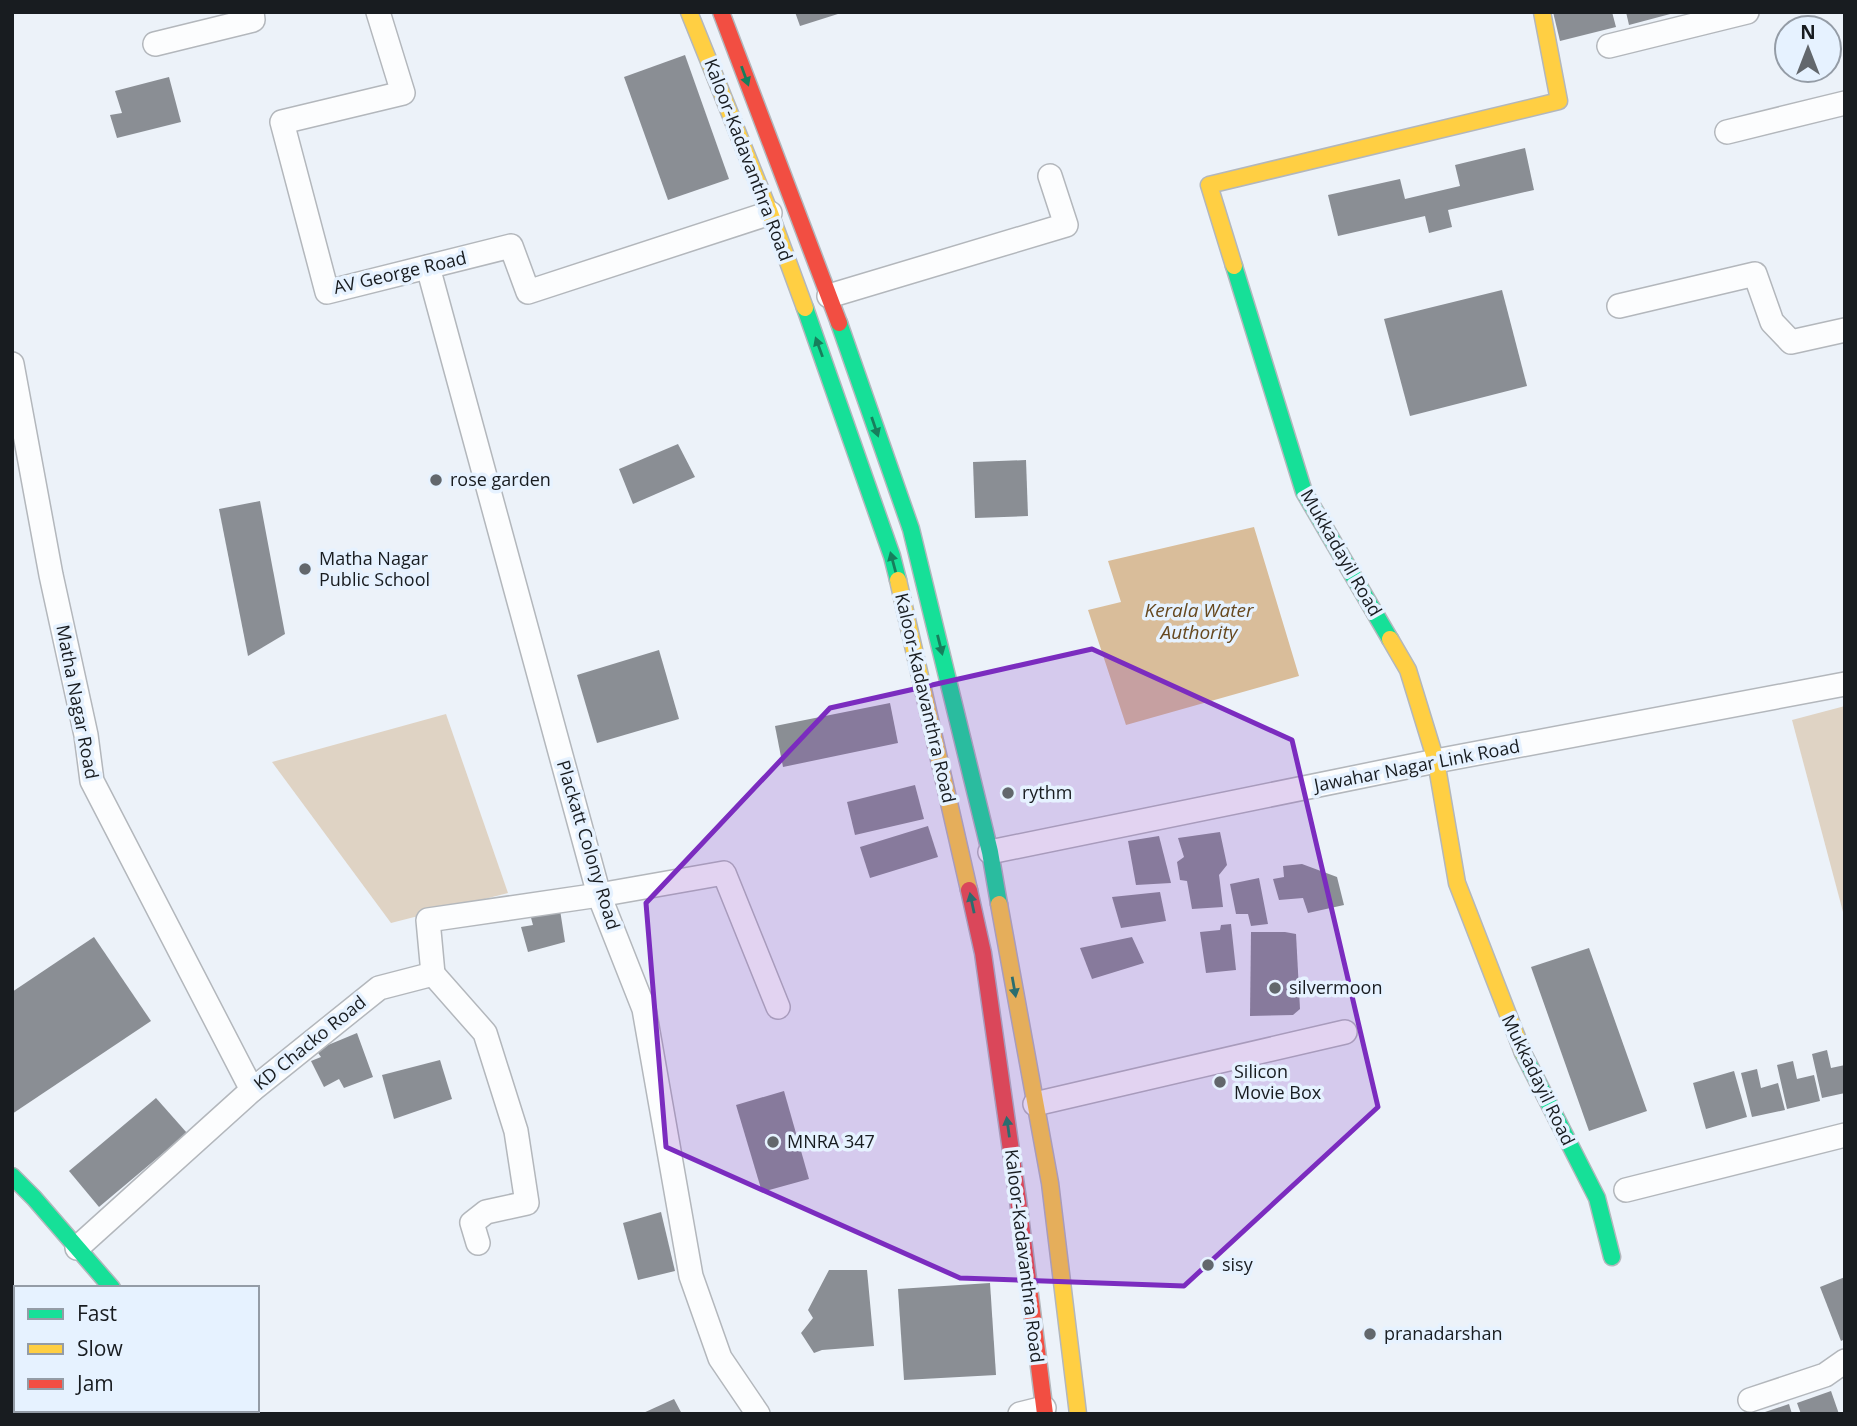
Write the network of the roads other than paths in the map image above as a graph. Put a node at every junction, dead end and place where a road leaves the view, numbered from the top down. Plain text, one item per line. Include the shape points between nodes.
1 (252, 12) edge
2 (378, 12) edge
3 (689, 12) edge
4 (721, 12) edge
5 (1542, 12) edge
6 (1747, 12) edge
7 (155, 44) dead end
8 (1608, 46) dead end
9 (1845, 103) edge
10 (1727, 132) dead end
11 (1050, 176) dead end
12 (770, 213) junction
13 (428, 267) junction
14 (830, 296) junction
15 (1619, 306) dead end
16 (1845, 330) edge
17 (12, 364) edge
18 (890, 472) junction
19 (865, 479) junction
20 (1845, 684) edge
21 (1436, 761) junction
22 (990, 852) junction
23 (599, 895) junction
24 (433, 974) junction
25 (778, 1007) dead end
26 (1345, 1032) dead end
27 (252, 1090) junction
28 (1035, 1104) junction
29 (1845, 1135) edge
30 (12, 1176) edge
31 (1626, 1190) dead end
32 (478, 1243) dead end
33 (77, 1248) junction
34 (1612, 1257) dead end
35 (110, 1286) edge
36 (1845, 1361) edge
37 (1750, 1400) dead end
38 (1061, 1409) edge
39 (758, 1414) edge
40 (1020, 1414) edge

1 - 7 street via 253,20
2 - 13 street, AV George Road via 403,93 282,122 327,292
3 - 12 main road, Kaloor-Kadavanthra Road
4 -> 14 main road, Kaloor-Kadavanthra Road
5 - 21 main road, Mukkadayil Road via 1559,101 1209,185 1304,492 1408,670
6 - 8 street
9 - 10 street
11 - 14 street via 1066,225
12 - 13 street, AV George Road via 528,292 512,246
19 -> 12 main road, Kaloor-Kadavanthra Road
13 - 23 street, Plackatt Colony Road
14 -> 18 main road, Kaloor-Kadavanthra Road
15 - 16 street via 1755,274 1772,322 1791,342
17 - 27 street, Matha Nagar Road via 92,781
18 - 19 main road
18 -> 22 main road, Kaloor-Kadavanthra Road via 911,529
38 -> 19 main road, Kaloor-Kadavanthra Road via 983,954 892,556
20 - 21 street, Jawahar Nagar Link Road
21 - 22 street, Jawahar Nagar Link Road
21 - 34 main road, Mukkadayil Road via 1457,883 1516,1040 1597,1198
22 -> 28 main road, Kaloor-Kadavanthra Road
23 - 24 street via 428,920
23 - 25 street via 724,873
23 - 39 street, Plackatt Colony Road via 644,1009 691,1276 720,1358
24 - 27 street, KD Chacko Road via 379,988
24 - 32 street via 485,1033 516,1131 527,1203 486,1212 472,1223
26 - 28 street
27 - 33 street, KD Chacko Road
28 - 38 main road, Kaloor-Kadavanthra Road via 1050,1183
29 - 31 street
30 - 33 main road
33 - 35 main road
36 - 37 street via 1825,1375
38 - 40 street

